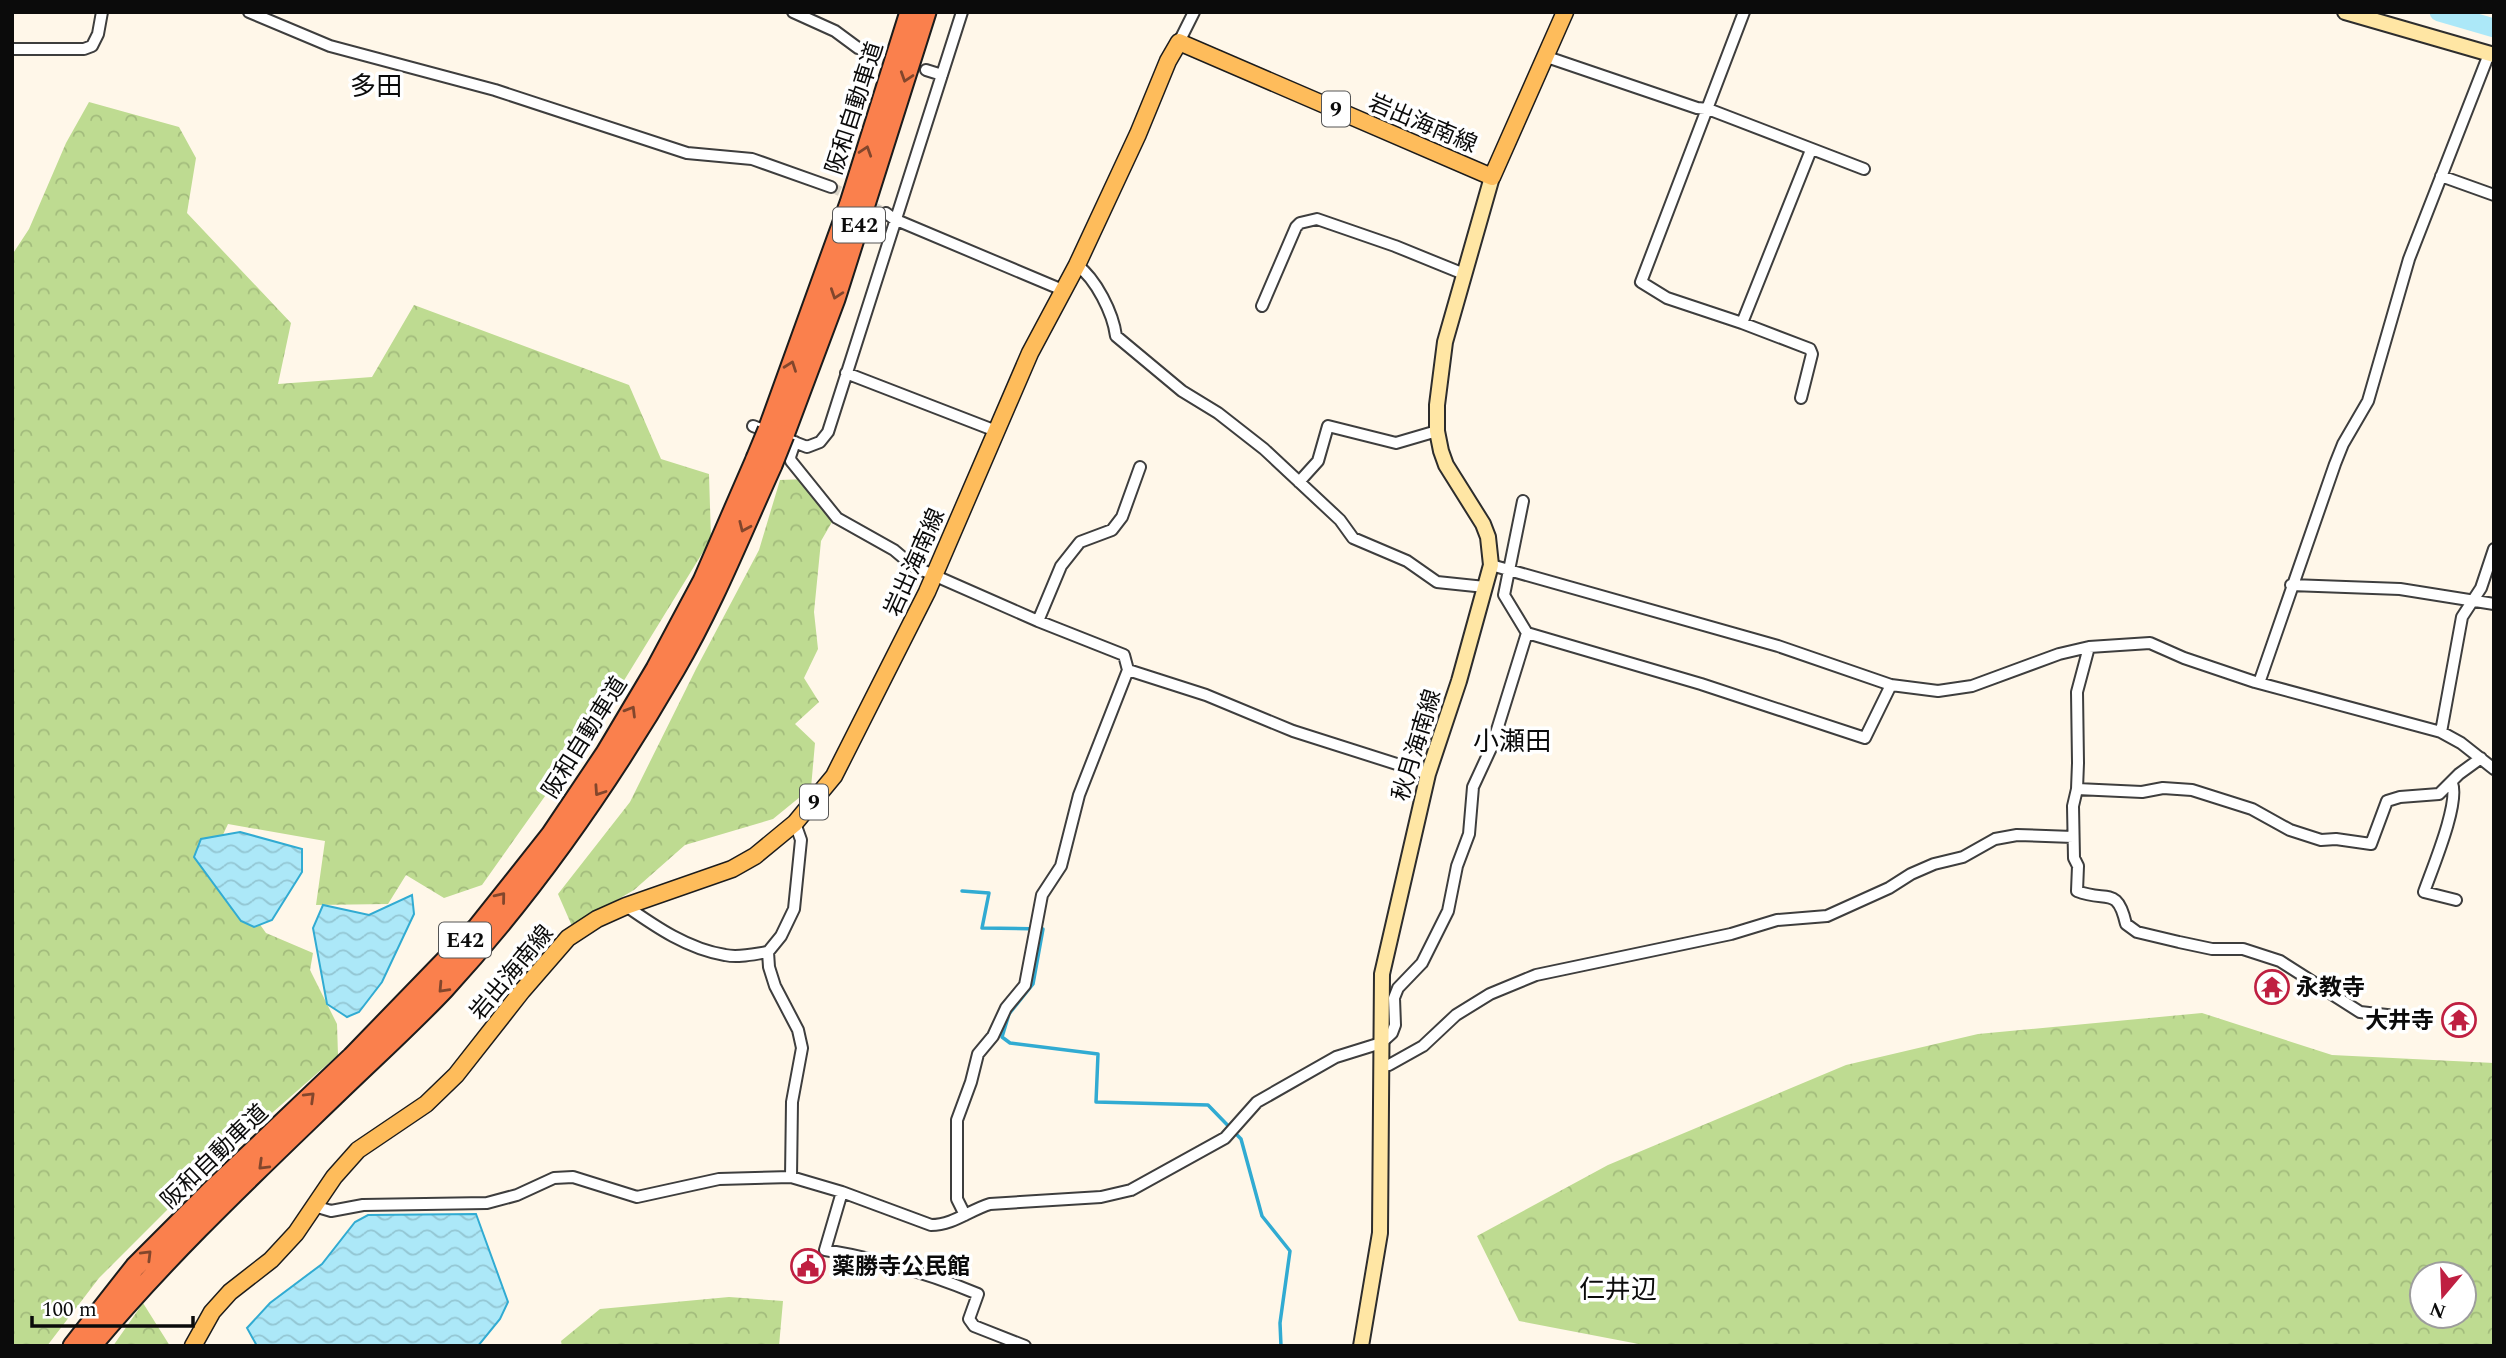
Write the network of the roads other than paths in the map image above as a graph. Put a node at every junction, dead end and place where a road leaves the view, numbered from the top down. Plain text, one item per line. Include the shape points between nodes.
1 (102, 12) edge
2 (249, 12) edge
3 (793, 12) edge
4 (910, 12) edge
5 (926, 12) edge
6 (962, 12) edge
7 (1194, 12) edge
8 (1565, 12) edge
9 (1744, 12) edge
10 (2345, 12) edge
11 (1179, 42) junction
12 (12, 49) edge
13 (880, 54) dead end
14 (2492, 54) edge
15 (1547, 58) junction
16 (926, 70) dead end
17 (942, 75) junction
18 (1708, 109) junction
19 (1811, 150) junction
20 (1864, 169) dead end
21 (2441, 176) junction
22 (1492, 177) junction
23 (831, 187) tunnel mouth
24 (2494, 195) edge
25 (890, 216) junction
26 (1077, 265) junction
27 (1464, 274) junction
28 (1065, 291) junction
29 (1262, 306) dead end
30 (1742, 323) junction
31 (846, 373) junction
32 (1801, 398) dead end
33 (1437, 431) junction
34 (996, 432) junction
35 (775, 434) junction
36 (764, 462) junction
37 (1140, 467) dead end
38 (1299, 482) junction
39 (1523, 501) dead end
40 (2494, 549) edge
41 (1491, 565) junction
42 (1509, 570) junction
43 (934, 576) junction
44 (2291, 585) junction
45 (1485, 587) junction
46 (2472, 600) junction
47 (2494, 604) edge
48 (1038, 621) junction
49 (1527, 633) junction
50 (2089, 647) junction
51 (1128, 670) junction
52 (2259, 683) junction
53 (1891, 685) junction
54 (2441, 732) junction
55 (2482, 758) junction
56 (2494, 769) edge
57 (1428, 774) junction
58 (2452, 783) junction
59 (2077, 789) junction
60 (795, 823) junction
61 (2073, 837) junction
62 (2456, 900) dead end
63 (626, 906) junction
64 (768, 952) junction
65 (2396, 1016) dead end
66 (1381, 1042) junction
67 (1381, 1066) junction
68 (791, 1177) junction
69 (842, 1192) junction
70 (314, 1206) junction
71 (965, 1214) junction
72 (73, 1346) edge
73 (91, 1346) edge
74 (193, 1346) edge
75 (1025, 1346) edge
76 (1361, 1346) edge

1 - 12 street via 98,34 84,50
2 - 23 street via 330,46 495,90 687,153 752,159
3 - 13 street via 835,31 858,48
35 -> 4 highway, 阪和自動車道 / E42
5 -> 35 highway, 阪和自動車道 / E42 via 835,299
6 - 17 street
7 - 11 street
8 - 15 main road, 岩出海南線
9 - 18 street
10 - 14 main road
11 - 22 main road, 岩出海南線 / 9
11 - 26 main road, 岩出海南線 / 9
14 - 21 street
15 - 18 street
15 - 22 main road, 岩出海南線
16 - 17 street
17 - 25 street via 899,212
18 - 19 street
18 - 30 street via 1640,282 1667,298
19 - 20 street
19 - 30 street
21 - 24 street
21 - 44 street via 2409,259 2368,401 2343,444
22 - 27 main road, 秋月海南線
25 - 28 street
25 - 31 street
26 - 28 main road, 岩出海南線 / 9
26 - 38 street via 1108,307 1116,336 1182,391 1219,413
27 - 29 street via 1317,219 1296,227
27 - 33 main road, 秋月海南線 via 1445,342
28 - 34 main road, 岩出海南線 / 9 via 1030,353
30 - 32 street via 1810,349
31 - 34 street
31 - 35 street via 828,432 820,442 807,447
33 - 38 street via 1396,443 1328,426 1318,461
33 - 41 main road, 秋月海南線 via 1446,465 1483,524
34 - 43 main road, 岩出海南線 / 9
35 - 36 highway, 阪和自動車道 / E42, bridge
35 - 43 street via 837,518
72 -> 36 highway, 阪和自動車道 / E42 via 135,1267 352,1057 478,927 551,835 606,754 662,658
36 -> 73 highway, 阪和自動車道 / E42 via 709,603 676,668 562,845 443,989 188,1237
37 - 48 street via 1122,517 1112,530 1080,542 1061,566
38 - 45 street via 1353,538 1407,561 1437,582
39 - 42 street
40 - 46 street via 2481,588
41 - 42 street
41 - 45 main road, 秋月海南線
42 - 49 street via 1504,595
42 - 53 street via 1778,646
43 - 48 street
43 - 60 main road, 岩出海南線 / 9 via 834,776
44 - 46 street via 2400,589
44 - 52 street
45 - 57 main road, 秋月海南線
46 - 47 street
46 - 54 street via 2462,617
48 - 51 street via 1125,655
49 - 53 street via 1865,738
49 - 66 street via 1492,746 1473,787 1469,835 1448,911 1422,963 1398,988 1395,1025
50 - 52 street via 2150,643
50 - 53 street via 2059,653 1972,686 1938,691
50 - 59 street via 2077,692
51 - 57 street via 1206,695 1293,731
51 - 71 street via 1079,795 1061,866 1042,895 1026,985 978,1054 957,1120 957,1199
52 - 54 street
54 - 55 street
55 - 56 street
55 - 58 street
57 - 66 main road, 秋月海南線 via 1382,974
58 - 59 street via 2439,794 2387,801 2371,844 2320,840 2290,830 2252,808 2192,790
58 - 62 street via 2450,814 2424,892
59 - 61 street
60 - 63 main road, 岩出海南線 / 9 via 732,869
60 - 64 street via 801,840 794,909
61 - 65 street via 2077,891 2116,899 2126,924 2137,932 2212,949 2243,949 2280,961 2360,1012
61 - 67 street via 1995,839 1827,916 1777,920 1536,975 1490,994 1423,1046
63 - 64 street via 678,939 724,955
63 - 70 main road, 岩出海南線 / 9 via 568,939 456,1075 426,1104 358,1150
64 - 68 street via 775,986 798,1030 802,1048 792,1102
66 - 67 main road, 秋月海南線
66 - 71 street via 1336,1057 1257,1102 1225,1138 1131,1190 1101,1197 990,1204
67 - 76 main road, 秋月海南線 via 1380,1233
68 - 69 street
68 - 70 street via 719,1179 637,1197 573,1177 554,1178 487,1203 363,1205 331,1212
69 - 71 street via 932,1225 944,1225
69 - 75 street via 825,1250 914,1269 978,1294 969,1319 974,1326
70 - 74 main road, 岩出海南線 / 9 via 271,1260 212,1312

